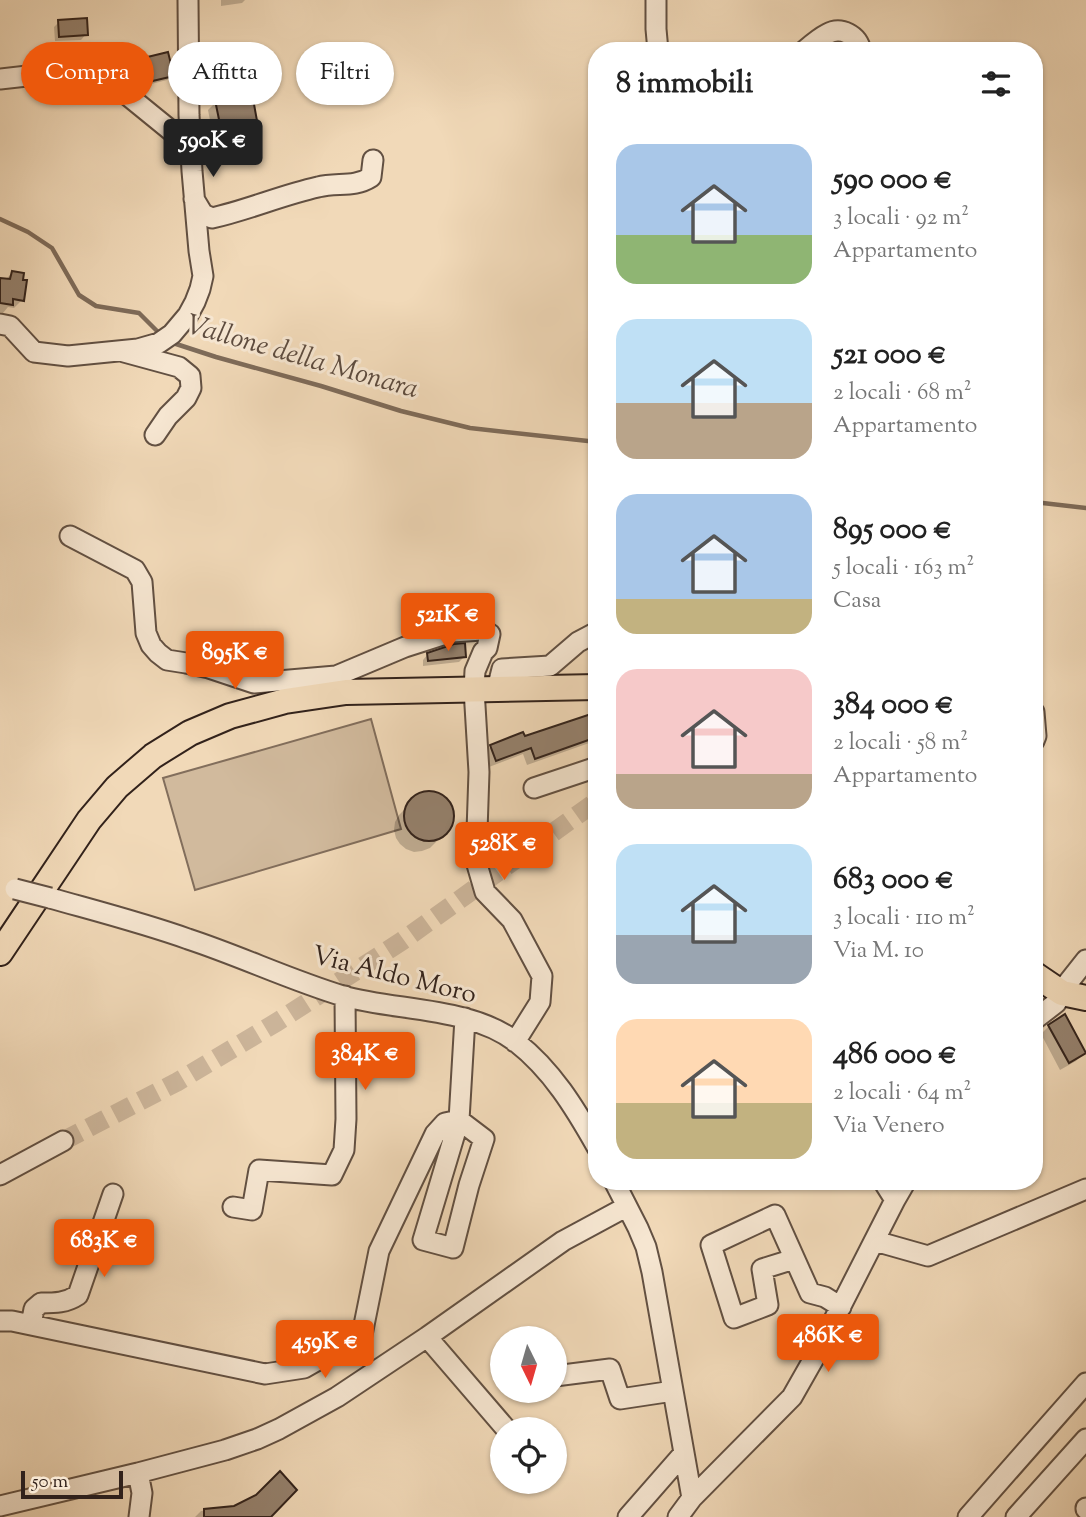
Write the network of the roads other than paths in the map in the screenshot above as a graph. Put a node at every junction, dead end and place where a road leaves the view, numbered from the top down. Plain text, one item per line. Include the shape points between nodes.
1 (188, 0) edge
2 (656, 0) edge
3 (657, 42) edge
4 (816, 42) edge
5 (858, 42) edge
6 (0, 79) edge
7 (191, 146) junction
8 (373, 160) dead end
9 (194, 199) junction
10 (0, 324) edge
11 (120, 351) junction
12 (155, 435) dead end
13 (70, 536) dead end
14 (588, 637) edge
15 (588, 687) edge
16 (485, 689) junction
17 (588, 770) edge
18 (534, 788) dead end
19 (7, 888) edge
20 (0, 953) edge
21 (1086, 960) edge
22 (1043, 984) edge
23 (1062, 993) junction
24 (345, 996) junction
25 (1086, 998) edge
26 (1043, 1013) edge
27 (465, 1018) junction
28 (515, 1042) junction
29 (458, 1120) junction
30 (588, 1132) edge
31 (63, 1141) tunnel mouth
32 (0, 1175) edge
33 (441, 1179) junction
34 (469, 1185) junction
35 (1086, 1189) edge
36 (618, 1190) edge
37 (889, 1190) edge
38 (901, 1190) edge
39 (113, 1194) dead end
40 (895, 1200) junction
41 (233, 1207) dead end
42 (626, 1207) junction
43 (875, 1241) junction
44 (794, 1259) dead end
45 (841, 1307) junction
46 (11, 1320) edge
47 (427, 1337) junction
48 (567, 1374) edge
49 (1086, 1383) edge
50 (673, 1391) junction
51 (496, 1417) edge
52 (1084, 1444) edge
53 (684, 1453) junction
54 (138, 1473) junction
55 (692, 1498) junction
56 (0, 1506) edge
57 (139, 1517) edge
58 (628, 1517) edge
59 (678, 1517) edge
60 (968, 1517) edge
61 (1016, 1517) edge

1 - 7 street
2 - 3 street
4 - 5 street via 840,30
6 - 7 street via 80,70 121,90
7 - 9 street
8 - 9 street via 371,177 364,182 318,187 212,218 203,214
9 - 11 street via 203,276 195,302 165,339
10 - 11 street via 10,326 34,352 68,356
11 - 12 street via 178,367 190,376 186,398
13 - 16 street via 135,570 142,582 146,633 167,660 254,683 336,676 452,632 482,630 490,634 475,671
14 - 16 street via 550,666 502,670
15 - 16 main road
16 - 20 main road via 346,692 285,701 190,733 153,756 117,787 89,820
16 - 28 street via 476,860 485,892 512,920 542,976 540,1002
17 - 18 street
19 - 24 street, Via Aldo Moro, bridge via 188,938
21 - 23 street
22 - 23 main road
23 - 25 main road
23 - 26 street
24 - 27 street, Via Aldo Moro
24 - 41 street via 344,1150 332,1175 259,1170 252,1210
27 - 28 street, Via Aldo Moro
27 - 29 street
28 - 30 street, Via Aldo Moro via 561,1087
29 - 33 street
29 - 34 street via 484,1139
29 - 46 street via 445,1123 435,1134 379,1251 362,1335 304,1368 265,1374
31 - 32 street
33 - 34 street
33 - 34 street via 422,1240 453,1248
35 - 43 street via 928,1256
36 - 42 street
37 - 40 street
38 - 40 street
39 - 46 street via 78,1295 70,1301 41,1303
40 - 43 street
42 - 47 street via 563,1241
42 - 50 street via 646,1247
43 - 45 street
44 - 45 street via 762,1269 768,1305 734,1318 711,1245 775,1215 810,1293
45 - 55 street via 792,1397
47 - 51 street
47 - 54 street via 337,1397 257,1440
48 - 50 street via 610,1369 620,1399
49 - 60 street
50 - 53 street
52 - 61 street
53 - 55 street
53 - 58 street
54 - 56 street
54 - 57 street via 142,1493
55 - 59 street

